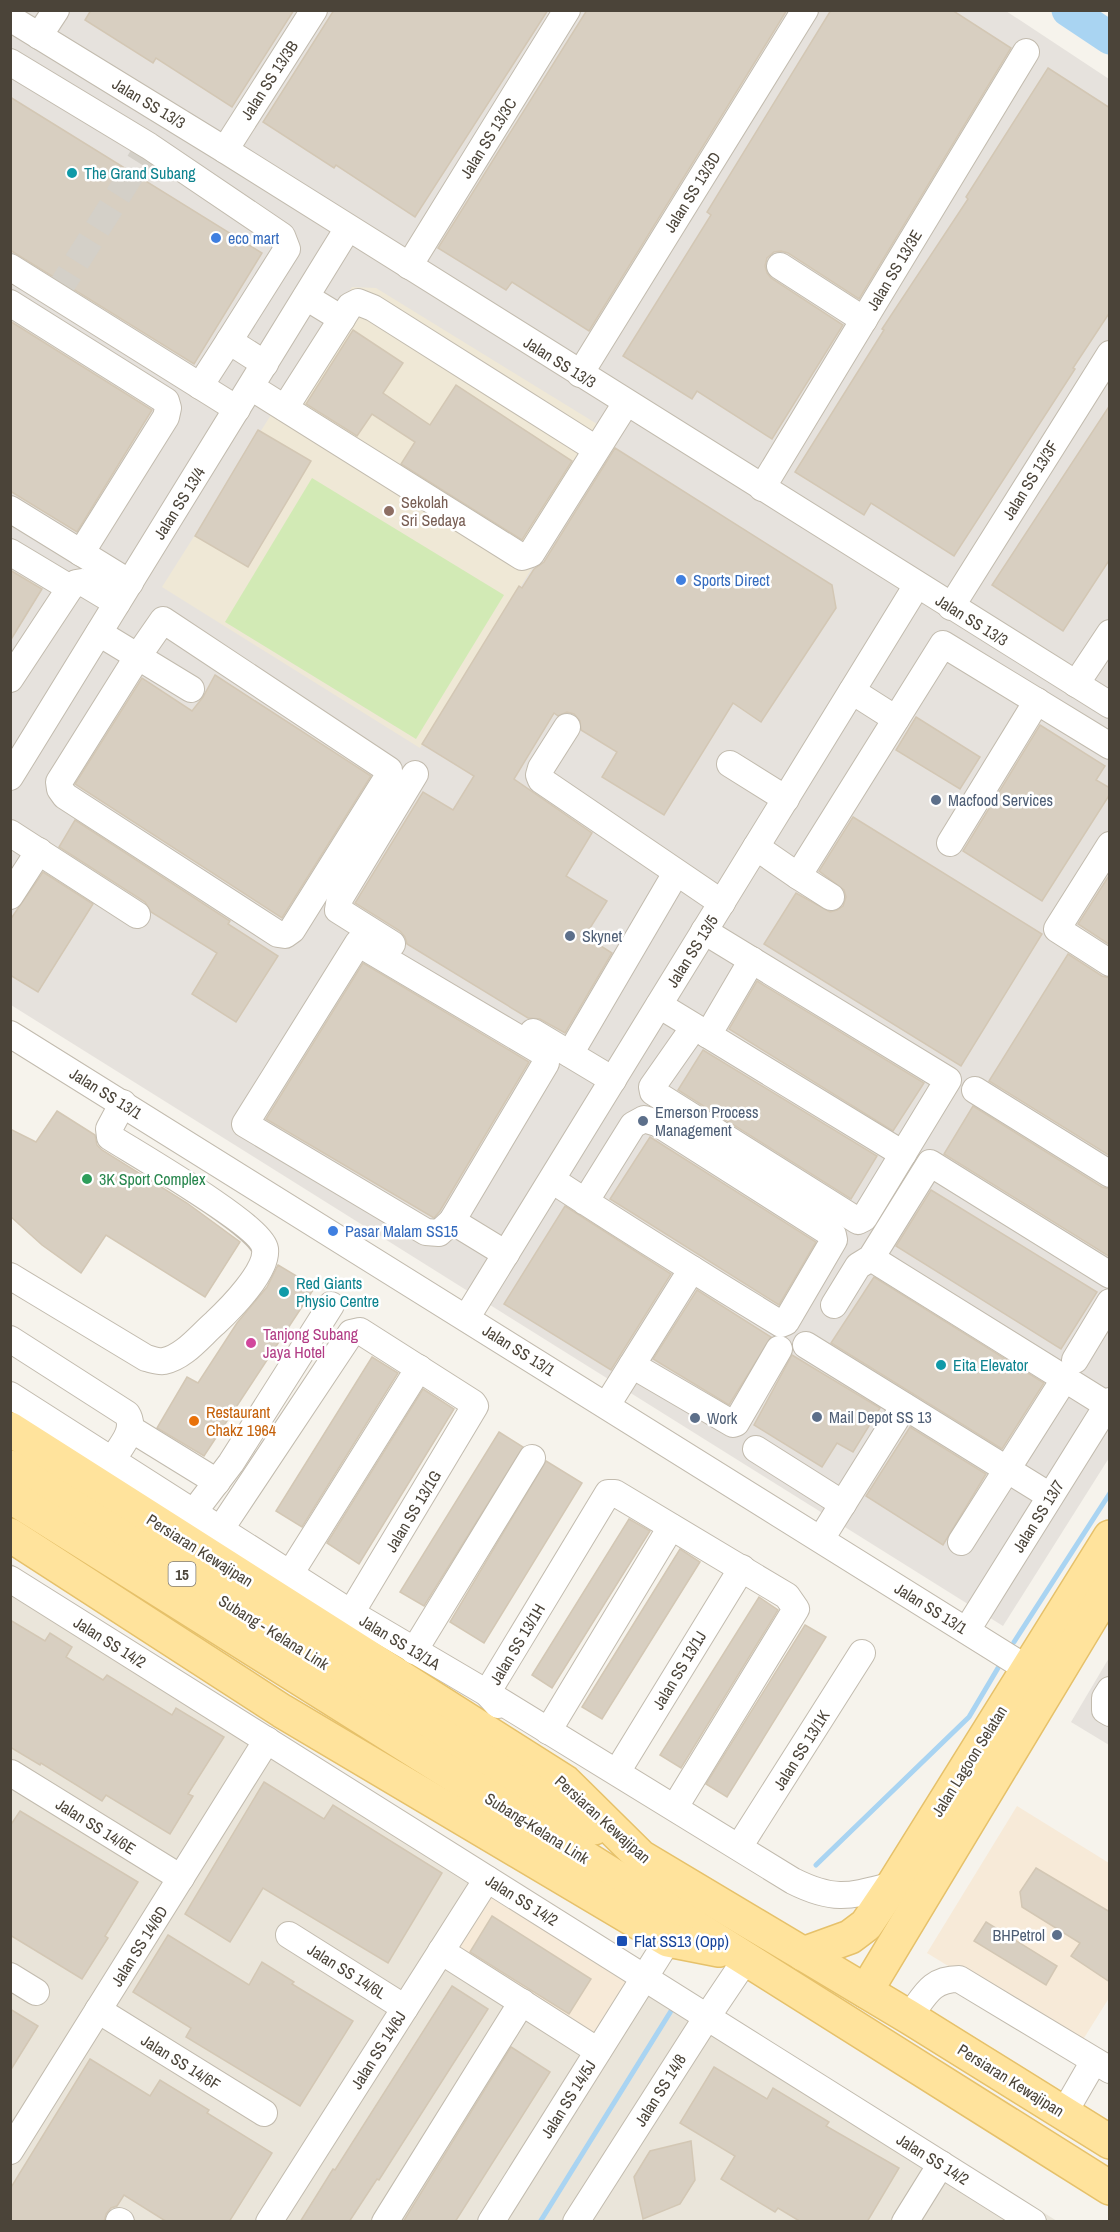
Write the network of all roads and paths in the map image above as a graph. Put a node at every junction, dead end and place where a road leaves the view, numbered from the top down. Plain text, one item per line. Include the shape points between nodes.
1 (56, 10) edge
2 (314, 10) edge
3 (567, 10) edge
4 (805, 10) edge
5 (10, 18) edge
6 (39, 36) junction
7 (1026, 52) dead end
8 (10, 62) edge
9 (225, 150) junction
10 (348, 228) junction
11 (409, 266) junction
12 (780, 266) dead end
13 (10, 267) edge
14 (306, 297) junction
15 (10, 303) edge
16 (342, 319) junction
17 (864, 320) junction
18 (229, 341) junction
19 (1110, 354) edge
20 (265, 364) junction
21 (579, 374) junction
22 (200, 386) junction
23 (250, 387) junction
24 (626, 403) junction
25 (285, 408) junction
26 (237, 409) junction
27 (596, 449) junction
28 (762, 488) junction
29 (10, 509) edge
30 (10, 552) edge
31 (81, 553) junction
32 (917, 585) junction
33 (70, 588) junction
34 (124, 593) junction
35 (951, 607) junction
36 (99, 633) junction
37 (1110, 633) edge
38 (138, 656) junction
39 (10, 679) edge
40 (1076, 684) junction
41 (191, 689) dead end
42 (852, 691) junction
43 (1037, 701) junction
44 (1110, 705) edge
45 (896, 719) junction
46 (567, 727) dead end
47 (1110, 746) edge
48 (730, 764) dead end
49 (13, 766) edge
50 (415, 774) dead end
51 (59, 782) junction
52 (786, 799) junction
53 (10, 834) edge
54 (950, 843) dead end
55 (1110, 844) edge
56 (756, 847) junction
57 (39, 851) junction
58 (676, 873) junction
59 (798, 876) junction
60 (10, 896) edge
61 (831, 897) dead end
62 (722, 903) junction
63 (137, 915) dead end
64 (704, 931) junction
65 (752, 960) junction
66 (1110, 963) edge
67 (659, 1005) junction
68 (701, 1031) junction
69 (10, 1034) edge
70 (570, 1054) junction
71 (613, 1080) junction
72 (975, 1090) dead end
73 (123, 1104) junction
74 (903, 1154) junction
75 (1110, 1174) edge
76 (552, 1180) junction
77 (585, 1202) junction
78 (452, 1221) junction
79 (506, 1254) junction
80 (871, 1258) junction
81 (692, 1269) junction
82 (1110, 1275) edge
83 (10, 1276) edge
84 (1110, 1302) edge
85 (331, 1305) dead end
86 (834, 1305) dead end
87 (467, 1317) junction
88 (10, 1339) edge
89 (806, 1345) dead end
90 (779, 1349) dead end
91 (632, 1365) junction
92 (419, 1368) junction
93 (1070, 1369) junction
94 (10, 1395) edge
95 (1108, 1403) edge
96 (607, 1405) junction
97 (904, 1406) junction
98 (10, 1429) edge
99 (131, 1429) junction
100 (756, 1449) dead end
101 (532, 1458) dead end
102 (112, 1460) junction
103 (10, 1467) edge
104 (1006, 1469) junction
105 (217, 1482) junction
106 (1050, 1496) junction
107 (10, 1497) edge
108 (843, 1504) junction
109 (193, 1513) junction
110 (671, 1527) junction
111 (220, 1530) junction
112 (10, 1535) edge
113 (1109, 1538) edge
114 (821, 1539) junction
115 (961, 1542) dead end
116 (742, 1568) junction
117 (290, 1574) junction
118 (10, 1579) edge
119 (1110, 1586) edge
120 (351, 1613) junction
121 (967, 1630) junction
122 (414, 1651) junction
123 (862, 1653) dead end
124 (1026, 1668) junction
125 (1110, 1690) edge
126 (346, 1693) junction
127 (488, 1693) junction
128 (1110, 1713) edge
129 (548, 1731) junction
130 (267, 1740) junction
131 (617, 1772) junction
132 (11, 1773) edge
133 (565, 1782) junction
134 (675, 1807) junction
135 (739, 1847) junction
136 (641, 1857) junction
137 (181, 1878) junction
138 (487, 1879) junction
139 (893, 1885) junction
140 (289, 1935) dead end
141 (668, 1940) junction
142 (441, 1951) junction
143 (803, 1954) junction
144 (741, 1956) junction
145 (10, 1976) edge
146 (645, 1978) junction
147 (866, 1991) junction
148 (36, 1992) dead end
149 (522, 2002) junction
150 (405, 2008) junction
151 (98, 2010) junction
152 (707, 2016) junction
153 (909, 2017) junction
154 (598, 2051) junction
155 (1102, 2066) edge
156 (264, 2113) dead end
157 (1064, 2113) junction
158 (1110, 2142) edge
159 (10, 2151) edge
160 (941, 2164) junction
161 (1110, 2188) edge
162 (269, 2222) edge
163 (385, 2222) edge
164 (491, 2222) edge
165 (576, 2222) edge
166 (905, 2222) edge
167 (1033, 2222) edge

1 - 6 street
2 - 9 street, Jalan SS 13/3B
3 - 11 street, Jalan SS 13/3C
4 - 21 street, Jalan SS 13/3D
5 - 6 street, Jalan SS 13/3
6 - 9 street, Jalan SS 13/3
7 - 17 street, Jalan SS 13/3E
8 - 18 street via 149,146 282,236 287,249
9 - 10 street, Jalan SS 13/3
10 - 11 street, Jalan SS 13/3
10 - 14 street, Jalan SS 13/4
11 - 21 street, Jalan SS 13/3
12 - 17 street
13 - 22 street
14 - 16 street
14 - 20 street, Jalan SS 13/4
15 - 31 street via 166,401 168,408
16 - 25 street
16 - 27 street via 350,306 358,302 373,308
17 - 28 street, Jalan SS 13/3E
18 - 20 street
18 - 22 street
19 - 35 street, Jalan SS 13/3F
20 - 23 street, Jalan SS 13/4
21 - 24 street, Jalan SS 13/3
22 - 26 street
23 - 25 street
23 - 26 street, Jalan SS 13/4
24 - 27 street
24 - 28 street, Jalan SS 13/3
25 - 27 street via 522,556 531,554
26 - 34 street, Jalan SS 13/4
28 - 32 street, Jalan SS 13/3
29 - 31 street
30 - 33 street
31 - 34 street
32 - 35 street, Jalan SS 13/3
32 - 42 street, Jalan SS 13/5
33 - 34 street via 82,582
33 - 39 street
34 - 36 street, Jalan SS 13/4
35 - 40 street, Jalan SS 13/3
36 - 38 street
36 - 49 street, Jalan SS 13/4
37 - 40 street
38 - 41 street
38 - 51 street
38 - 51 street via 160,622 165,621 386,767 389,775 292,930 285,935 65,796
40 - 44 street, Jalan SS 13/3
42 - 45 street
42 - 52 street, Jalan SS 13/5
43 - 45 street via 944,644
43 - 47 street
43 - 54 street
45 - 59 street
46 - 58 street via 541,768 541,780
48 - 52 street
49 - 51 street
50 - 70 street via 340,898 338,910
52 - 56 street, Jalan SS 13/5
53 - 57 street
55 - 66 street via 1057,929
56 - 59 street
56 - 62 street, Jalan SS 13/5
57 - 60 street
57 - 63 street
58 - 62 street
58 - 70 street
59 - 61 street
62 - 64 street, Jalan SS 13/5
64 - 65 street
64 - 67 street, Jalan SS 13/5
65 - 68 street
65 - 74 street via 948,1080
67 - 68 street
67 - 71 street, Jalan SS 13/5
68 - 74 street
68 - 74 street via 652,1088 653,1092 853,1220 864,1218
69 - 73 street, Jalan SS 13/1
70 - 71 street
71 - 76 street, Jalan SS 13/5
72 - 75 street
73 - 83 street via 109,1129 110,1137 232,1214 262,1241 264,1259 252,1282 180,1355 162,1361 146,1358
73 - 87 street, Jalan SS 13/1
76 - 77 street
76 - 79 street, Jalan SS 13/5
77 - 81 street
77 - 81 street via 633,1125 644,1119 657,1122 833,1235 834,1240 786,1322 781,1324
78 - 78 street via 546,1063 546,1056 358,944 245,1124 426,1232 438,1233
78 - 79 street
79 - 87 street, Jalan SS 13/5
80 - 82 street via 930,1163
80 - 86 street via 858,1266
80 - 93 street
81 - 91 street
84 - 93 street
85 - 105 street
87 - 96 street, Jalan SS 13/1
88 - 99 street via 127,1414
89 - 97 street
90 - 91 street via 733,1424
91 - 96 street
92 - 111 street via 360,1331 351,1333
92 - 117 street
92 - 120 street, Jalan SS 13/1G via 473,1403 474,1408
93 - 95 street
93 - 104 street
94 - 102 street, Jalan SS 13/1A
95 - 106 street, Jalan SS 13/7
96 - 114 street, Jalan SS 13/1
97 - 104 street
97 - 108 street
98 - 133 main road, Persiaran Kewajipan
99 - 102 street
99 - 105 street
100 - 108 street
101 - 122 street
102 - 109 street, Jalan SS 13/1A
103 - 126 main road, Subang - Kelana Link / 15
104 - 106 street
104 - 115 street
105 - 109 street
106 - 121 street, Jalan SS 13/7
107 - 126 main road, Subang - Kelana Link / 15
108 - 114 street
109 - 111 street, Jalan SS 13/1A
110 - 116 street
110 - 127 street, Jalan SS 13/1H via 615,1493 608,1494
110 - 129 street
111 - 117 street, Jalan SS 13/1A
112 - 141 main road via 282,1711
113 - 124 main road, Jalan Lagoon Selatan
114 - 121 street, Jalan SS 13/1
116 - 131 street, Jalan SS 13/1J
116 - 134 street via 787,1596 796,1609
117 - 120 street, Jalan SS 13/1A
118 - 130 street, Jalan SS 14/2
119 - 147 main road, Jalan Lagoon Selatan
120 - 122 street, Jalan SS 13/1A
121 - 124 street, Jalan SS 13/1
122 - 127 street, Jalan SS 13/1A
123 - 135 street, Jalan SS 13/1K
124 - 139 main road, Jalan Lagoon Selatan
125 - 128 street via 1105,1710
126 - 136 main road, Subang-Kelana Link
126 - 144 main road, Subang-Kelana Link
127 - 129 street, Jalan SS 13/1A
127 - 133 street, Jalan SS 13/1H
129 - 131 street, Jalan SS 13/1A
130 - 137 street, Jalan SS 14/6D
130 - 138 street, Jalan SS 14/2
131 - 134 street, Jalan SS 13/1A
132 - 137 street, Jalan SS 14/6E
133 - 136 main road, Persiaran Kewajipan
134 - 135 street, Jalan SS 13/1A
135 - 139 street, Jalan SS 13/1A via 793,1881 832,1896 849,1896
136 - 143 main road, Persiaran Kewajipan
137 - 151 street, Jalan SS 14/6D
138 - 142 street, Jalan SS 14/6J
138 - 146 street, Jalan SS 14/2
139 - 143 main road, Jalan Lagoon Selatan via 866,1925 850,1937
140 - 150 street, Jalan SS 14/6L
141 - 144 main road
141 - 146 street, Jalan SS 14/5J
142 - 149 street
142 - 150 street, Jalan SS 14/6J
143 - 147 main road, Persiaran Kewajipan
144 - 152 street, Jalan SS 14/8
144 - 161 main road
145 - 148 street
146 - 152 street, Jalan SS 14/2
146 - 154 street, Jalan SS 14/5J
147 - 153 main road, Persiaran Kewajipan
149 - 154 street
149 - 163 street
150 - 162 street, Jalan SS 14/6J
151 - 156 street, Jalan SS 14/6F
151 - 159 street, Jalan SS 14/6D
152 - 160 street, Jalan SS 14/2
152 - 165 street, Jalan SS 14/8
153 - 155 street via 934,1984 958,1979
153 - 157 main road, Persiaran Kewajipan
154 - 164 street, Jalan SS 14/5J
155 - 157 street
157 - 158 main road, Persiaran Kewajipan
160 - 166 street
160 - 167 street, Jalan SS 14/2

